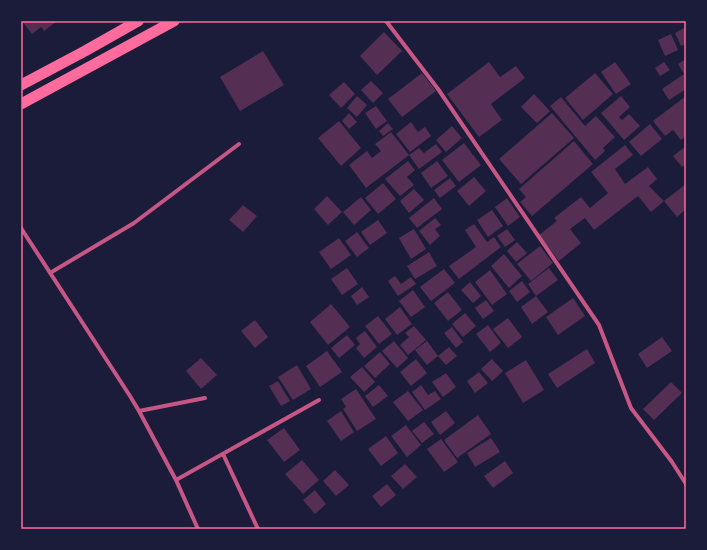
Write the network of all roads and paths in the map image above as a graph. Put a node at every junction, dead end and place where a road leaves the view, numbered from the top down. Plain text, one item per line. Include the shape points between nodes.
1 (138, 21) edge
2 (174, 21) edge
3 (386, 21) edge
4 (21, 85) edge
5 (21, 104) edge
6 (239, 144) dead end
7 (21, 228) edge
8 (50, 273) junction
9 (205, 398) dead end
10 (319, 400) dead end
11 (139, 411) junction
12 (223, 454) junction
13 (176, 480) junction
14 (686, 484) edge
15 (198, 529) edge
16 (258, 529) edge

1 - 4 highway
2 - 5 highway
3 - 14 street via 438,89 599,325 631,408
6 - 8 street via 134,223
7 - 8 street
8 - 11 street
9 - 11 street
10 - 12 street
11 - 13 street
12 - 13 street
12 - 16 street
13 - 15 street

